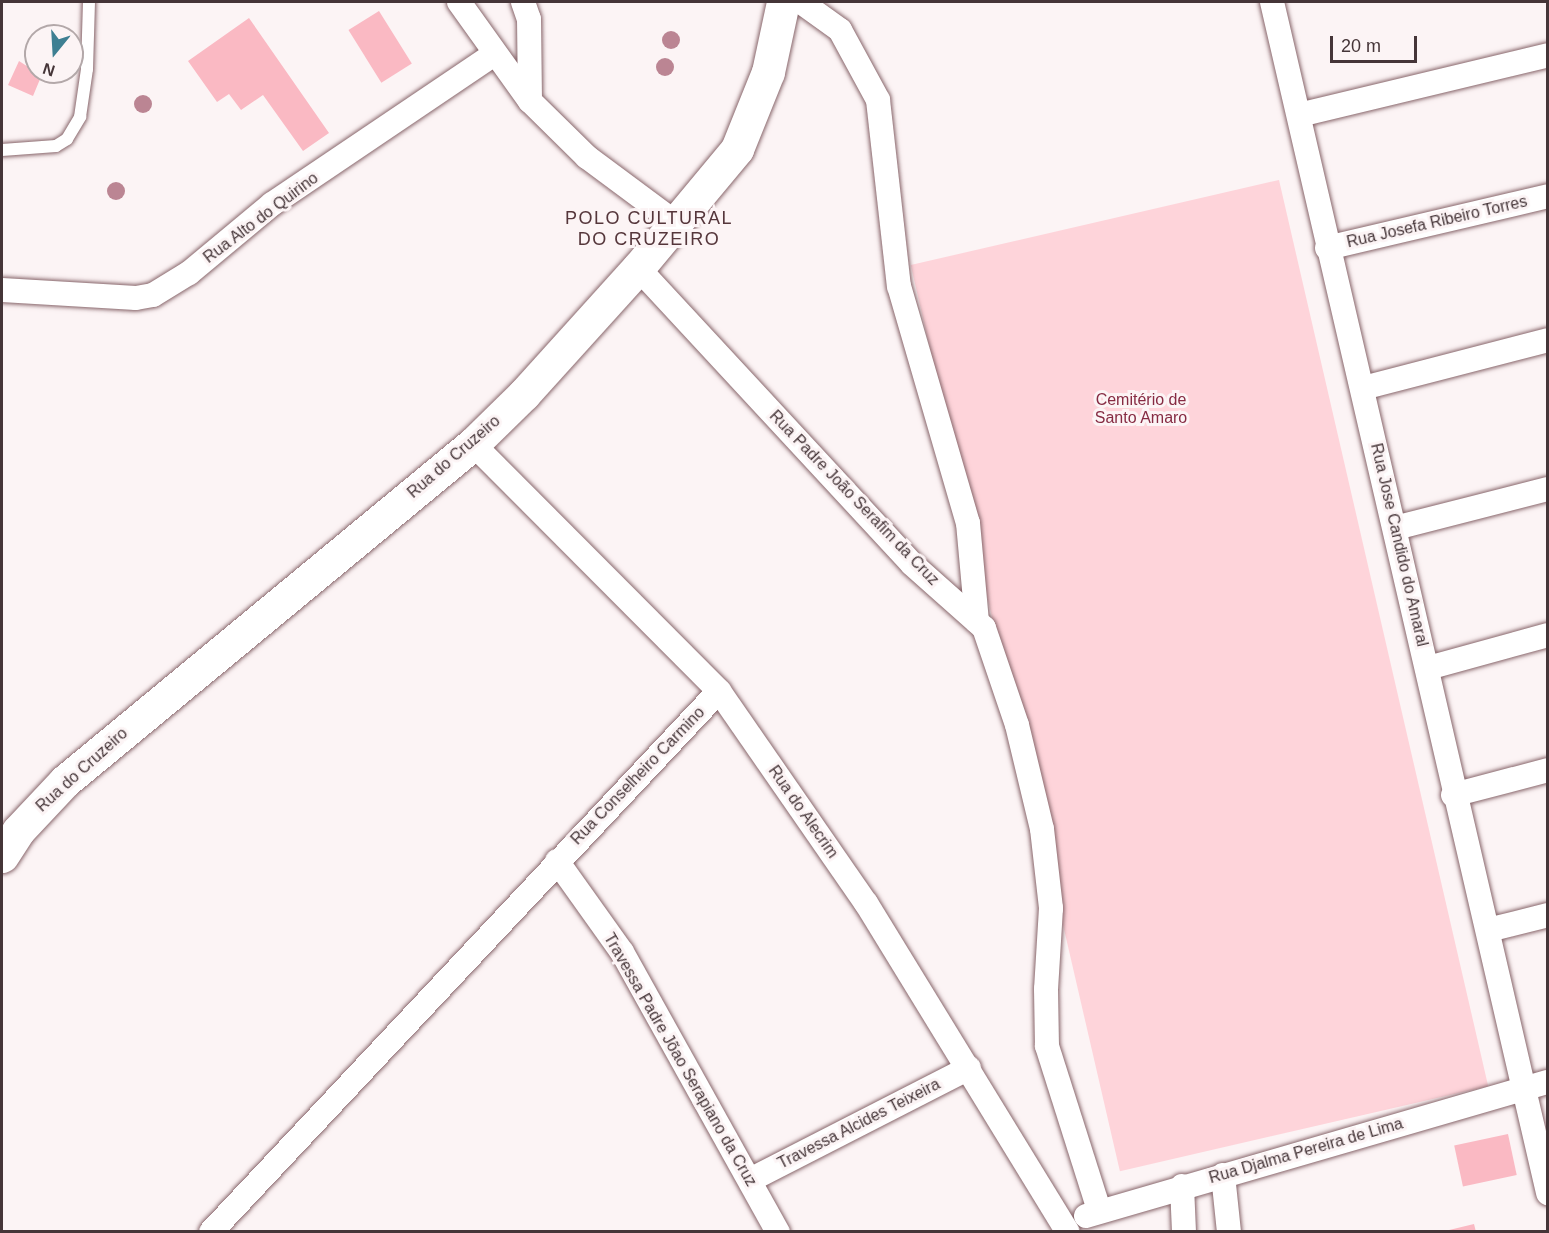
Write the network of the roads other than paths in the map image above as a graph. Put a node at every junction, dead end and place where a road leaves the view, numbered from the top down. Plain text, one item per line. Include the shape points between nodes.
1 (89, 2) edge
2 (459, 2) edge
3 (523, 2) edge
4 (783, 2) edge
5 (801, 2) edge
6 (1272, 2) edge
7 (494, 54) junction
8 (1548, 55) edge
9 (530, 101) junction
10 (1299, 115) junction
11 (2, 150) edge
12 (1548, 196) edge
13 (676, 223) junction
14 (1327, 248) junction
15 (638, 268) junction
16 (2, 290) edge
17 (1548, 340) edge
18 (1363, 388) junction
19 (473, 444) junction
20 (1548, 489) edge
21 (1395, 528) junction
22 (977, 622) junction
23 (1548, 634) edge
24 (1428, 668) junction
25 (719, 691) junction
26 (1548, 770) edge
27 (1453, 795) junction
28 (7, 838) edge
29 (557, 861) junction
30 (1548, 915) edge
31 (1488, 930) junction
32 (969, 1068) junction
33 (1548, 1082) edge
34 (1523, 1089) junction
35 (1223, 1175) junction
36 (750, 1180) junction
37 (1182, 1186) junction
38 (1548, 1193) edge
39 (1099, 1210) junction
40 (1067, 1228) edge
41 (211, 1232) edge
42 (778, 1232) edge
43 (1184, 1232) edge
44 (1229, 1232) edge

1 - 11 lane via 87,69 80,117 56,146
2 - 7 street
3 - 9 street via 530,19
4 - 13 main road, Rua do Cruzeiro via 753,119 737,149
5 - 22 street via 840,30 878,100 899,286 968,523
6 - 10 street, Rua Jose Candido do Amaral
7 - 9 street
7 - 16 street, Rua Alto do Quirino via 272,204 189,273 153,295 136,298
8 - 10 street
9 - 13 street via 587,157
10 - 14 street, Rua Jose Candido do Amaral
12 - 14 street, Rua Josefa Ribeiro Torres
13 - 15 main road, Rua do Cruzeiro
14 - 18 street, Rua Jose Candido do Amaral
15 - 19 main road, Rua do Cruzeiro
15 - 22 street, Rua Padre João Serafim da Cruz via 912,564
17 - 18 street
18 - 21 street, Rua Jose Candido do Amaral
19 - 25 street, Rua do Alecrim
19 - 28 main road, Rua do Cruzeiro via 74,773
20 - 21 street
21 - 24 street, Rua Jose Candido do Amaral
22 - 39 street, Rua Padre João Serafim da Cruz via 984,628 1017,726 1042,829 1051,908 1047,1046
23 - 24 street
24 - 27 street, Rua Jose Candido do Amaral
25 - 29 street, Rua Conselheiro Carmino
25 - 32 street, Rua do Alecrim via 866,903
26 - 27 street
27 - 31 street, Rua Jose Candido do Amaral
29 - 36 street, Travessa Padre Jõao Serapiano da Cruz via 622,952
29 - 41 street, Rua Conselheiro Carmino
30 - 31 street
31 - 34 street, Rua Jose Candido do Amaral
32 - 36 street, Travessa Alcides Teixeira
32 - 40 street, Rua do Alecrim
33 - 34 street, Rua Djalma Pereira de Lima
34 - 35 street, Rua Djalma Pereira de Lima
34 - 38 street, Rua Jose Candido do Amaral
35 - 37 street, Rua Djalma Pereira de Lima
35 - 44 street
36 - 42 street, Travessa Padre Jõao Serapiano da Cruz
37 - 39 street, Rua Djalma Pereira de Lima
37 - 43 street
39 - 40 street, Rua Djalma Pereira de Lima

